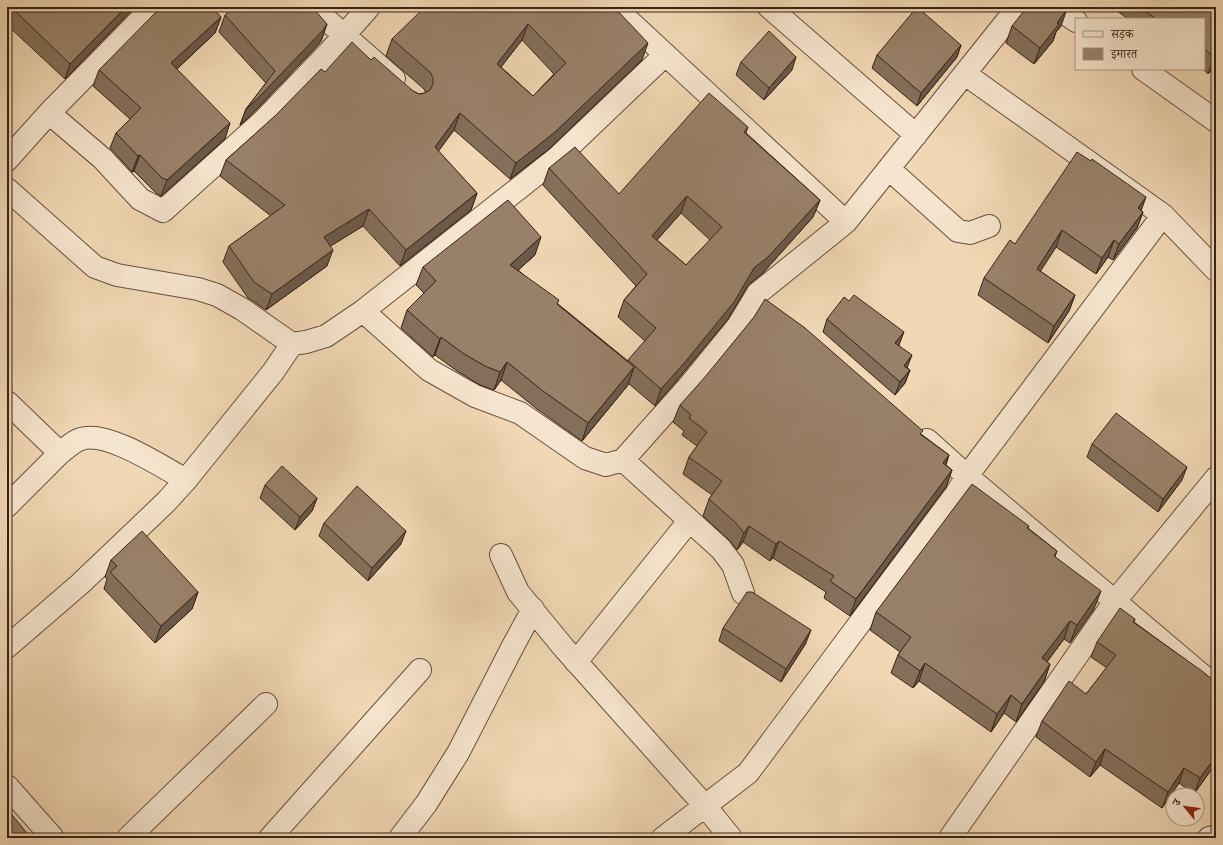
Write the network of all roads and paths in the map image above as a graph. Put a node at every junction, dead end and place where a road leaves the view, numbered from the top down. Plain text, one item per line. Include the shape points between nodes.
1 (153, 7) edge
2 (312, 7) edge
3 (369, 7) edge
4 (614, 7) edge
5 (769, 7) edge
6 (1018, 7) edge
7 (1056, 7) edge
8 (1075, 20) edge
9 (344, 36) junction
10 (665, 54) junction
11 (1144, 70) edge
12 (965, 74) junction
13 (409, 93) edge
14 (49, 113) junction
15 (1216, 121) edge
16 (916, 135) junction
17 (7, 160) edge
18 (889, 169) junction
19 (7, 189) edge
20 (1163, 215) junction
21 (846, 222) junction
22 (989, 226) dead end
23 (1216, 270) edge
24 (363, 311) junction
25 (292, 344) junction
26 (7, 402) edge
27 (915, 429) edge
28 (60, 453) junction
29 (623, 460) junction
30 (967, 476) junction
31 (1216, 478) edge
32 (186, 480) junction
33 (7, 506) edge
34 (689, 521) junction
35 (501, 555) dead end
36 (743, 593) dead end
37 (1115, 601) junction
38 (533, 609) junction
39 (7, 647) edge
40 (576, 662) junction
41 (420, 670) dead end
42 (1216, 687) edge
43 (266, 704) dead end
44 (7, 786) edge
45 (705, 806) junction
46 (1216, 836) edge
47 (52, 838) edge
48 (128, 838) edge
49 (270, 838) edge
50 (400, 838) edge
51 (663, 838) edge
52 (731, 838) edge
53 (950, 838) edge
54 (1209, 838) edge

1 - 14 street
2 - 9 street
3 - 9 street
4 - 10 street
5 - 16 street
6 - 12 street
7 - 8 street
9 - 13 street
9 - 14 street via 262,122 163,212 140,199 103,159
10 - 21 street
10 - 24 street via 557,158
11 - 15 street
12 - 16 street
12 - 20 street
14 - 17 street
16 - 18 street
18 - 21 street
18 - 22 street via 958,231 970,233
19 - 25 street via 95,267 117,275 198,289 217,295
20 - 23 street
20 - 30 street
21 - 29 street via 738,326 690,386
24 - 25 street via 326,336
24 - 29 street via 429,370 475,396 520,413 585,458 606,464
25 - 32 street via 273,372
26 - 28 street
27 - 30 street
28 - 32 street via 80,439 110,441
28 - 33 street
29 - 34 street
30 - 37 street
30 - 45 street via 748,774
31 - 37 street
32 - 39 street via 80,584
34 - 36 street via 721,549 733,565
34 - 40 street
35 - 38 street via 518,592
37 - 42 street
37 - 53 street
38 - 40 street
38 - 50 street via 458,753 426,804
40 - 45 street
41 - 49 street
43 - 48 street
44 - 47 street
45 - 51 street
45 - 52 street
46 - 54 street

